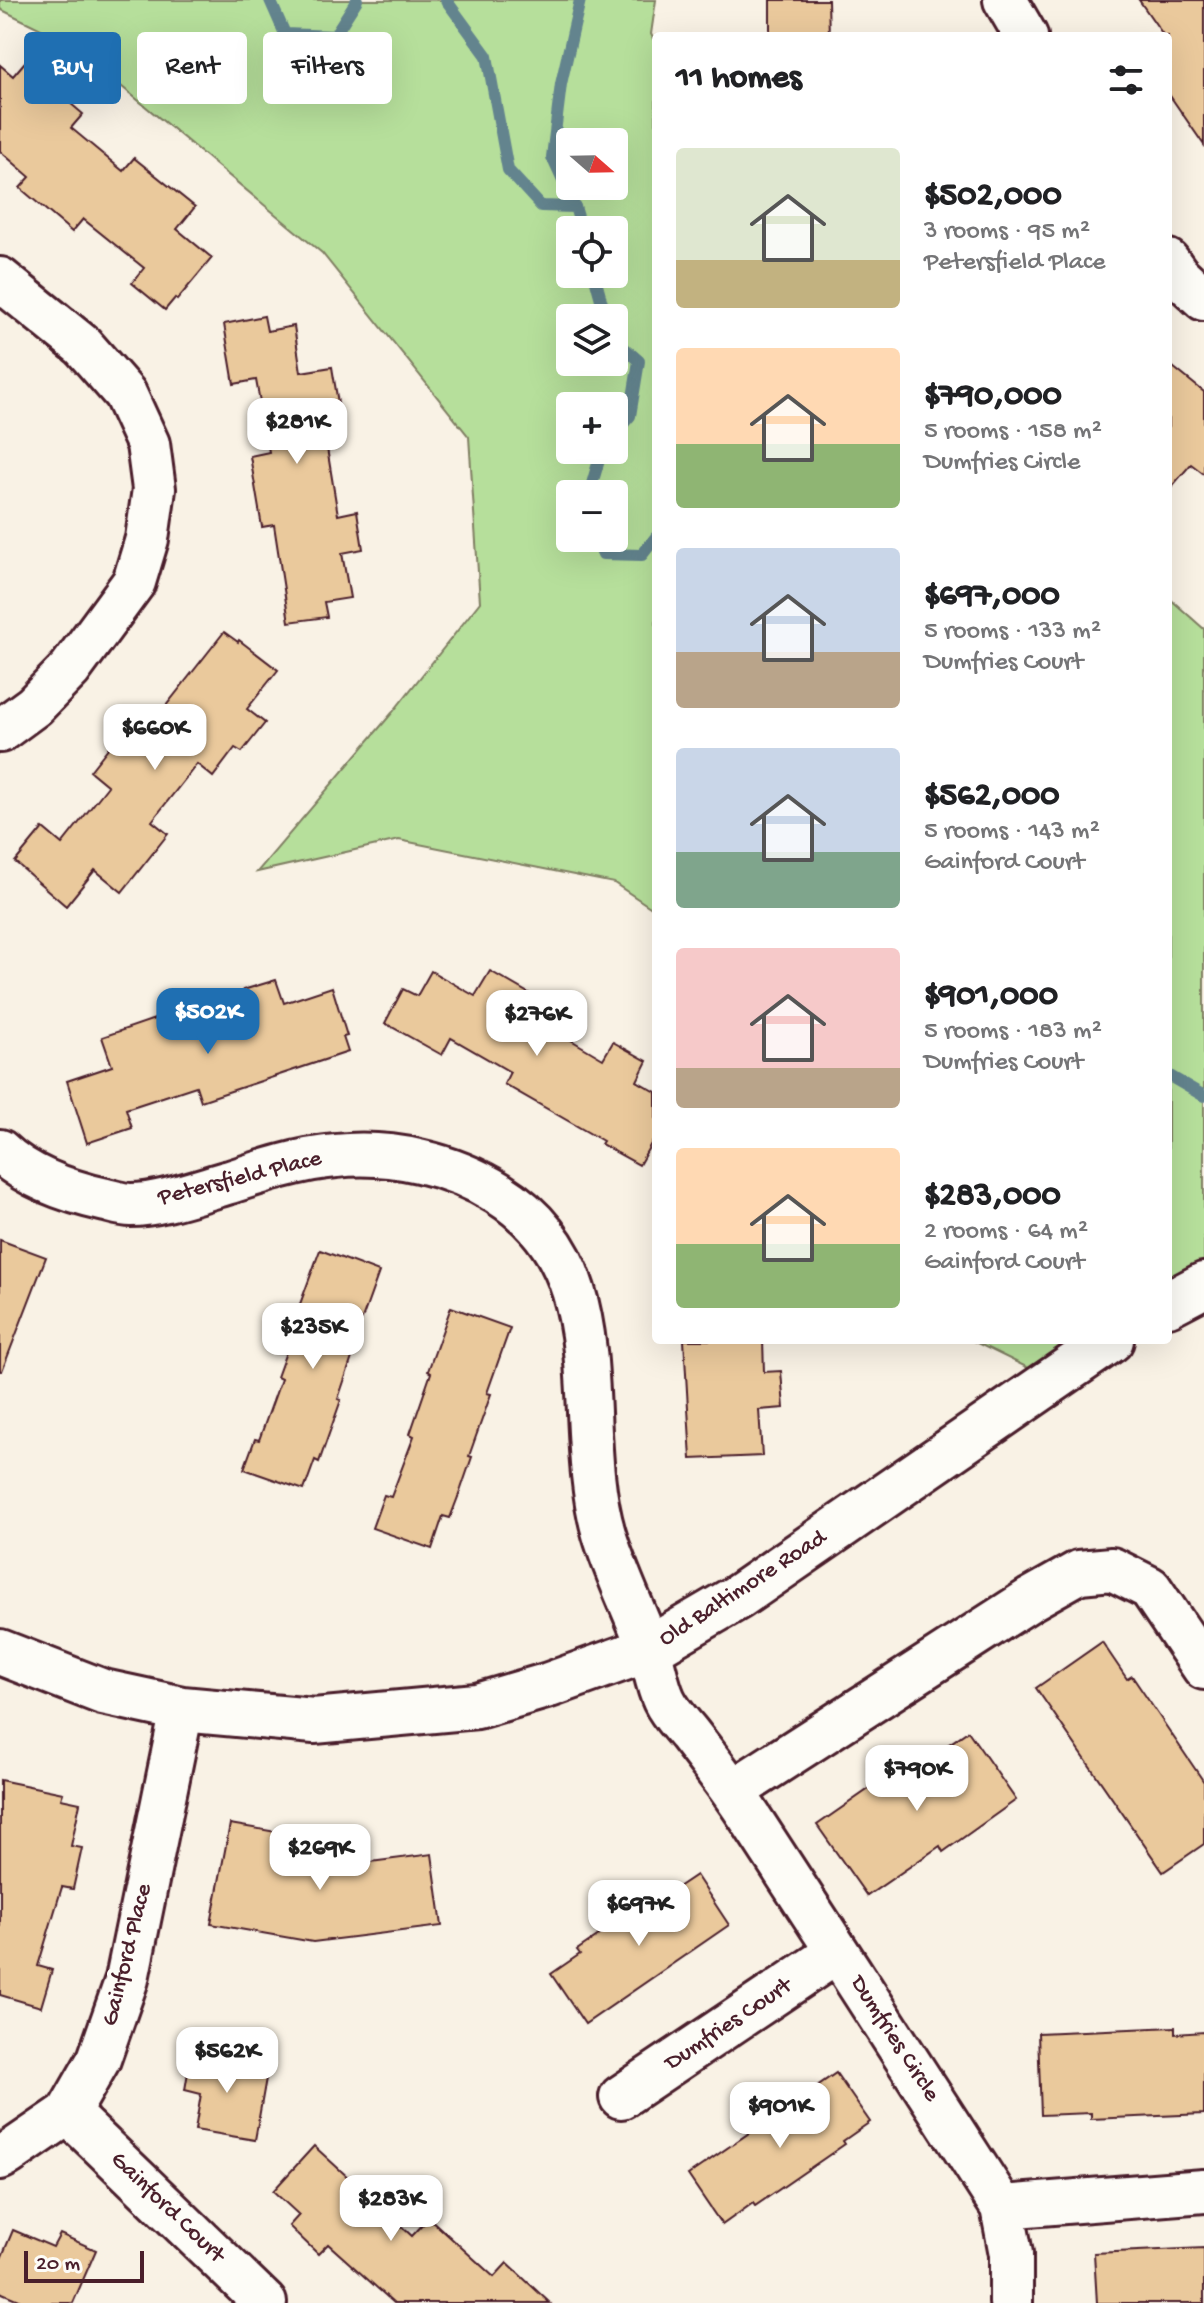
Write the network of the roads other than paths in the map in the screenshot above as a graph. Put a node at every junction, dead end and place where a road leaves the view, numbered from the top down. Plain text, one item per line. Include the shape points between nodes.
1 (1005, 0) edge
2 (1024, 32) edge
3 (1172, 267) edge
4 (0, 279) edge
5 (1204, 299) edge
6 (0, 731) edge
7 (0, 1151) edge
8 (1204, 1285) edge
9 (1172, 1302) edge
10 (1105, 1344) edge
11 (649, 1649) junction
12 (0, 1652) edge
13 (1204, 1668) edge
14 (182, 1709) junction
15 (733, 1791) junction
16 (837, 1952) junction
17 (621, 2097) dead end
18 (68, 2113) junction
19 (0, 2158) edge
20 (1204, 2191) edge
21 (1002, 2207) junction
22 (265, 2303) edge
23 (1011, 2303) edge

1 - 2 street
3 - 5 street
4 - 6 street via 83,346 125,394 148,444 154,489 134,582 70,669
7 - 11 street, Petersfield Place via 51,1183 130,1205 335,1156 408,1159 472,1179 528,1215 557,1251 573,1289 586,1343 594,1480 604,1533
8 - 9 street
10 - 11 street, Old Baltimore Road via 738,1597
11 - 14 street, Old Baltimore Road via 477,1706 314,1721
11 - 15 street, Dumfries Circle via 665,1703
12 - 14 street, Old Baltimore Road via 103,1692
13 - 15 street via 1150,1588 1112,1569 1079,1572
14 - 18 street, Gainford Place via 127,1979 99,2059
15 - 16 street, Dumfries Circle
16 - 17 street, Dumfries Court
16 - 21 street, Dumfries Circle
18 - 19 street, Gainford Place
18 - 22 street, Gainford Court
20 - 21 street
21 - 23 street, Dumfries Circle via 1011,2254

